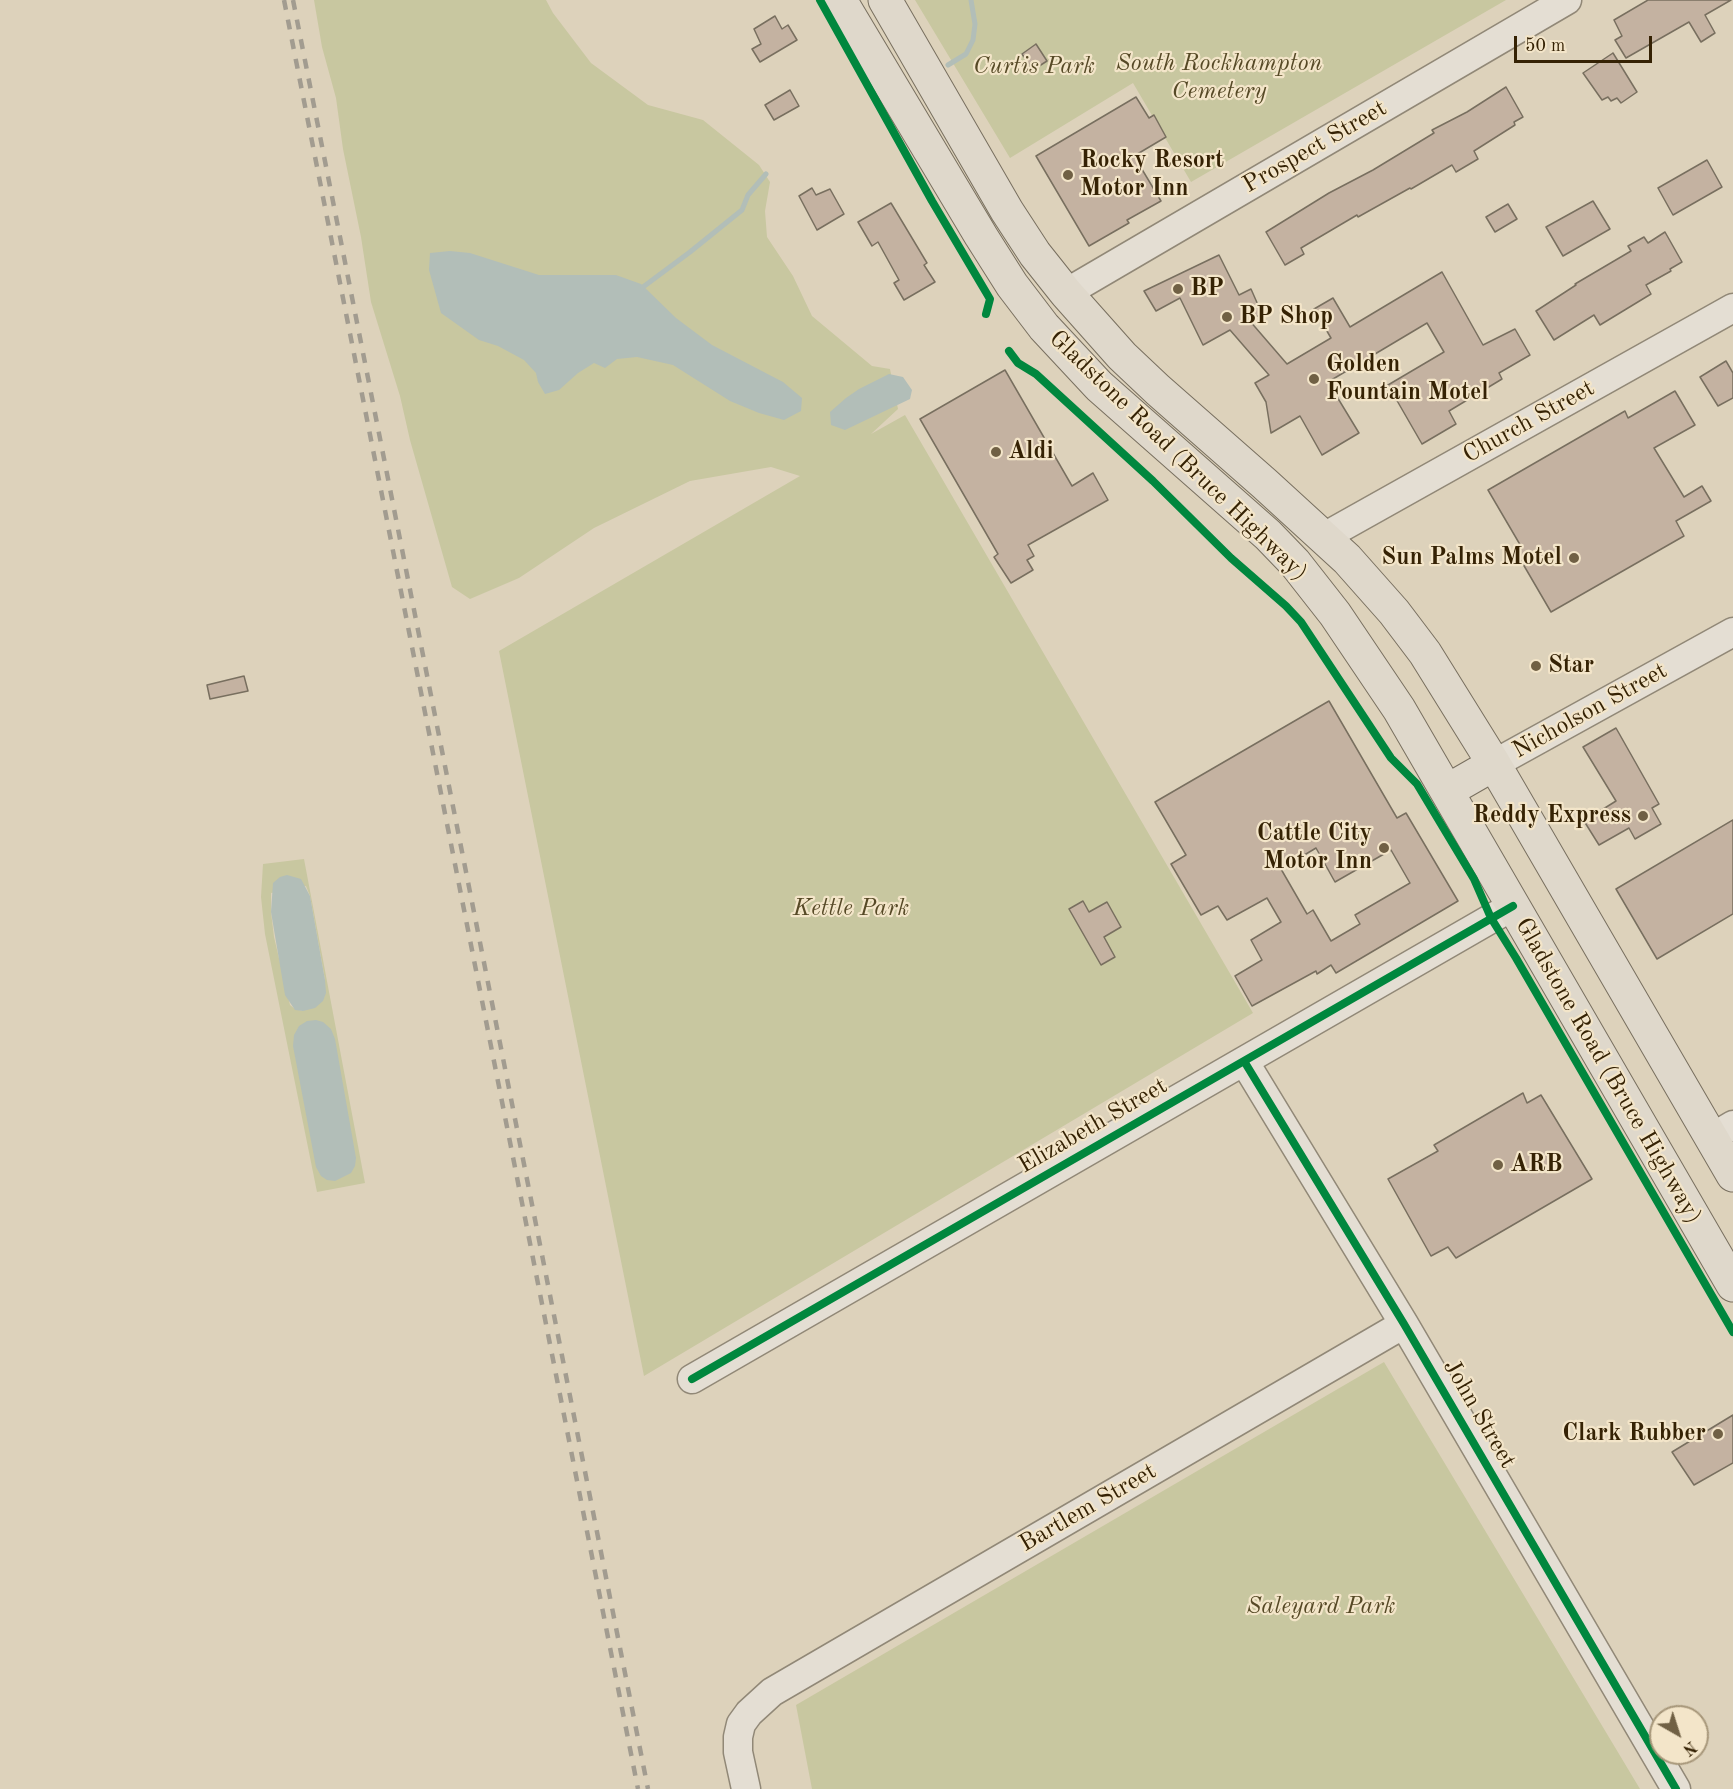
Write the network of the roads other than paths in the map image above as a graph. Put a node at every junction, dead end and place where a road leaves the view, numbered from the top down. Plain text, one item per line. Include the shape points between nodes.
1 (840, 0) edge
2 (885, 0) edge
3 (1567, 0) edge
4 (1066, 293) junction
5 (1733, 308) edge
6 (1035, 315) junction
7 (1324, 537) junction
8 (1733, 632) edge
9 (1494, 764) junction
10 (1447, 791) junction
11 (1513, 906) junction
12 (1244, 1061) junction
13 (1722, 1131) edge
14 (1733, 1175) edge
15 (1733, 1285) edge
16 (1404, 1324) junction
17 (692, 1379) dead end
18 (746, 1789) edge
19 (1676, 1789) edge

1 - 6 highway, Gladstone Road (Bruce Highway) via 981,236
2 - 4 highway, Gladstone Road (Bruce Highway) via 1007,211
3 - 4 street, Prospect Street
4 - 6 highway, Prospect Street
4 - 7 highway, Gladstone Road (Bruce Highway) via 1122,356
5 - 7 street, Church Street
6 - 10 highway, Gladstone Road (Bruce Highway) via 1099,386 1252,520 1295,563 1375,672
7 - 9 highway, Gladstone Road (Bruce Highway) via 1394,612 1425,653
8 - 9 street, Nicholson Street
9 - 10 highway, Nicholson Street
9 - 13 highway, Gladstone Road (Bruce Highway)
10 - 11 highway, Gladstone Road (Bruce Highway)
11 - 12 street, Elizabeth Street
11 - 15 highway, Gladstone Road (Bruce Highway)
12 - 16 street, John Street
12 - 17 street, Elizabeth Street
13 - 14 highway, Gladstone Road (Bruce Highway)
16 - 18 street, Bartlem Street via 772,1692 741,1724 738,1752
16 - 19 street, John Street

